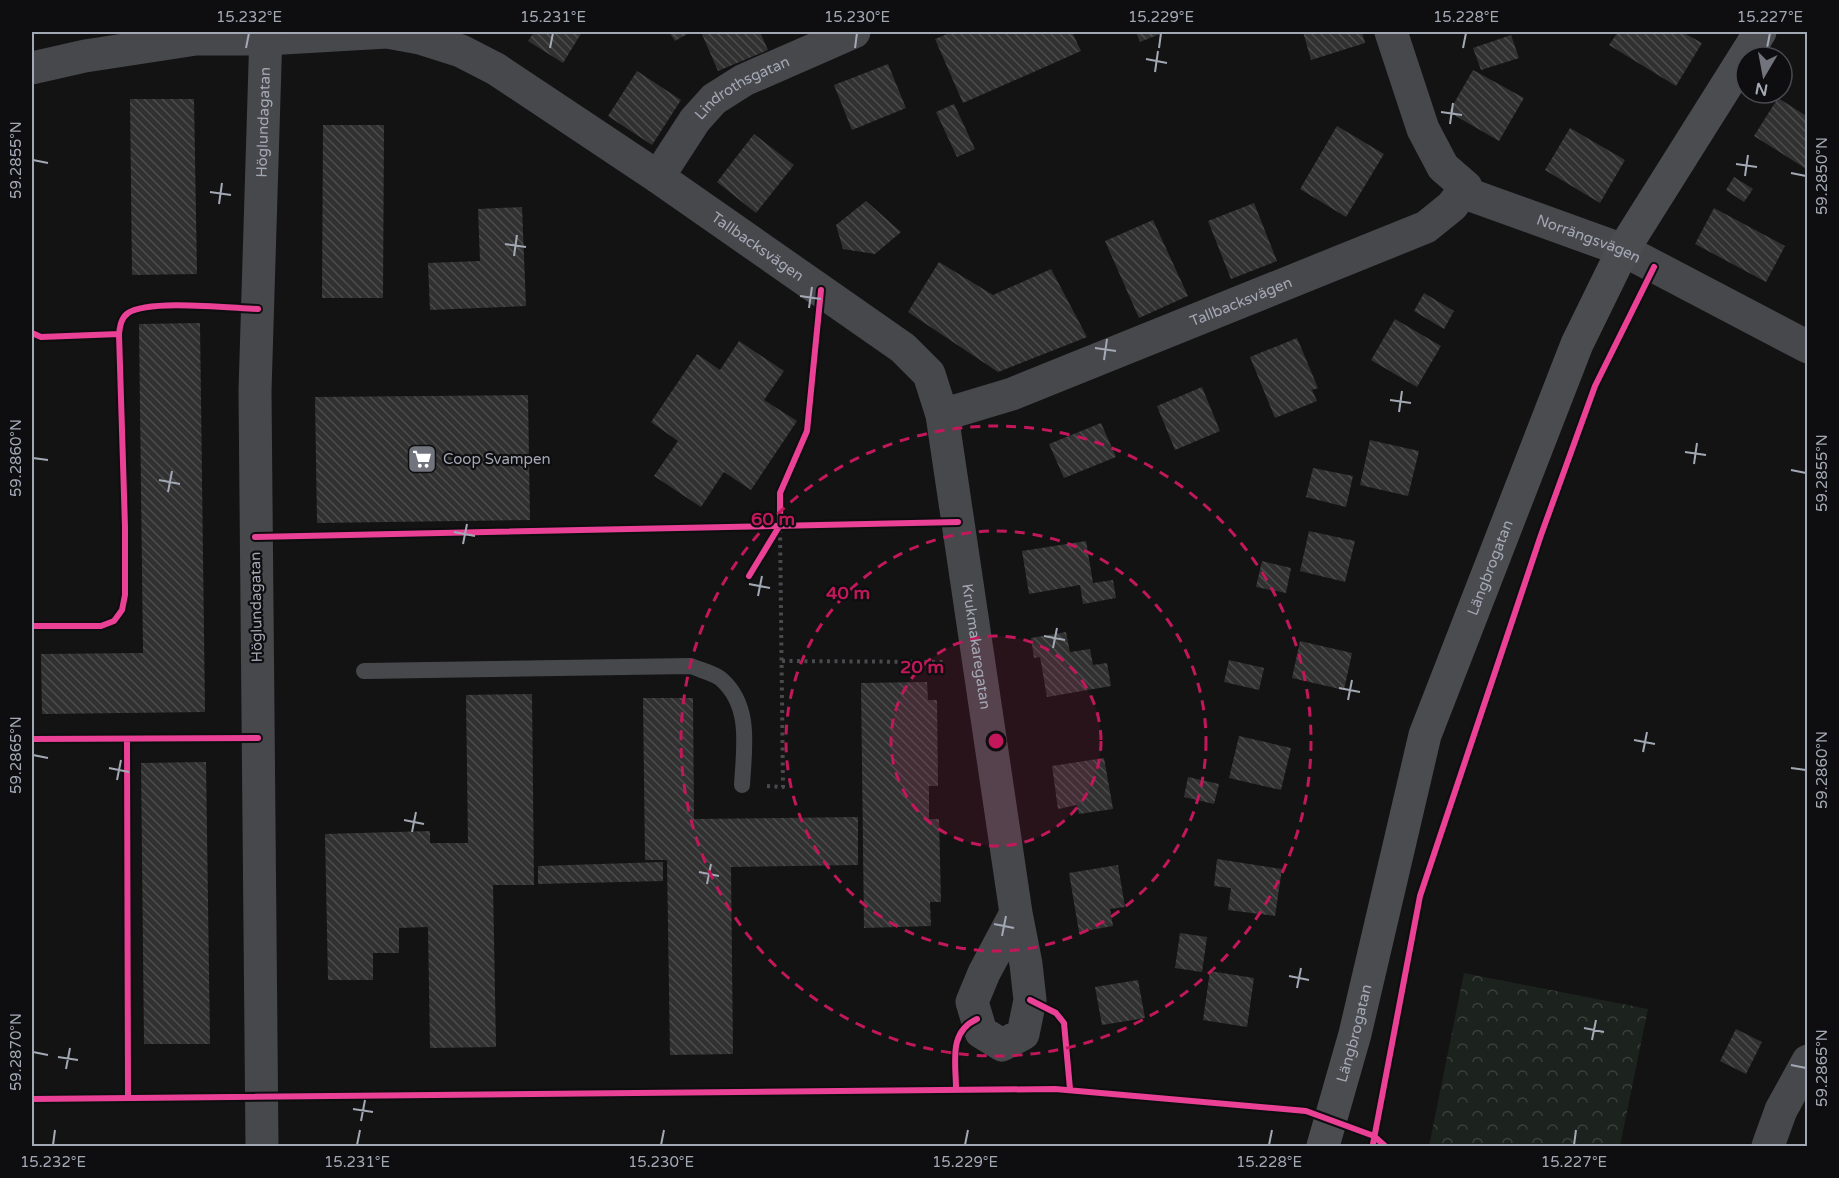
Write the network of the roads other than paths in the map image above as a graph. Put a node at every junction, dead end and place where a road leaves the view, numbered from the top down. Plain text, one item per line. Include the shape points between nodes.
1 (372, 32) edge
2 (854, 32) edge
3 (1391, 32) edge
4 (1760, 32) edge
5 (266, 35) edge
6 (32, 68) edge
7 (658, 177) junction
8 (1462, 192) junction
9 (1623, 250) junction
10 (1808, 347) edge
11 (942, 415) junction
12 (364, 671) dead end
13 (742, 785) road end
14 (1016, 914) dead end
15 (1808, 1061) edge
16 (262, 1146) edge
17 (1323, 1146) edge
18 (1768, 1146) edge

1 - 5 street, Tallbacksvägen
1 - 7 street, Tallbacksvägen via 420,38 461,51 496,69
2 - 7 street, Lindrothsgatan via 744,80 714,99 695,120
3 - 8 street via 1423,129 1443,167 1466,187
4 - 9 street, Längbrogatan
5 - 6 street, Tallbacksvägen via 196,39
5 - 16 street, Höglundagatan via 255,391
7 - 11 street, Tallbacksvägen via 903,348 929,374
8 - 9 street, Norrängsvägen
8 - 11 street, Tallbacksvägen via 1452,206 1426,226 1012,394
9 - 10 street, Norrängsvägen
9 - 17 street, Längbrogatan via 1577,344 1425,735 1355,1034
11 - 14 street, Krukmakaregatan
12 - 13 lane via 691,666 720,678 738,700 744,728
15 - 18 street via 1781,1110

